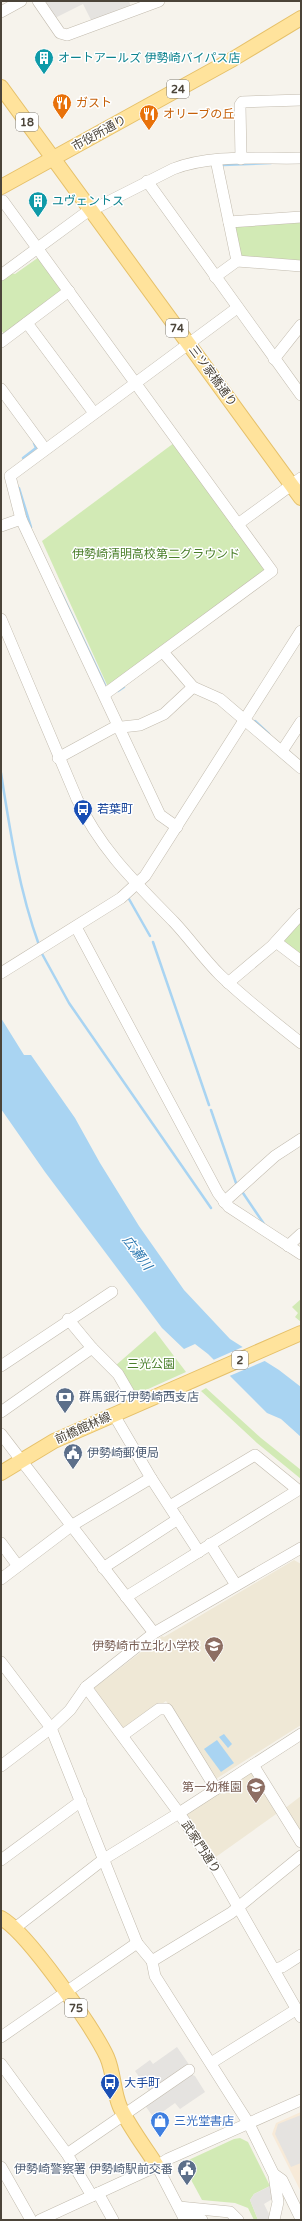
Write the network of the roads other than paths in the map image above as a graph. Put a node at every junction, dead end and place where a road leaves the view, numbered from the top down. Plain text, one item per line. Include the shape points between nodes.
1 (20, 1) edge
2 (38, 1) edge
3 (159, 1) edge
4 (1, 12) edge
5 (301, 18) edge
6 (1, 87) edge
7 (301, 100) edge
8 (54, 158) junction
9 (301, 158) edge
10 (241, 159) junction
11 (216, 160) junction
12 (147, 182) junction
13 (1, 187) edge
14 (1, 202) edge
15 (91, 210) junction
16 (301, 217) edge
17 (228, 222) junction
18 (37, 248) junction
19 (237, 261) junction
20 (301, 266) edge
21 (1, 275) edge
22 (215, 277) junction
23 (69, 291) junction
24 (237, 308) junction
25 (27, 323) junction
26 (300, 329) edge
27 (1, 342) edge
28 (189, 344) junction
29 (274, 359) junction
30 (135, 383) junction
31 (1, 389) edge
32 (301, 395) edge
33 (94, 413) junction
34 (44, 449) junction
35 (296, 481) edge
36 (301, 498) edge
37 (21, 519) junction
38 (238, 524) junction
39 (1, 526) edge
40 (1, 619) edge
41 (301, 631) edge
42 (163, 652) junction
43 (193, 687) junction
44 (105, 694) junction
45 (245, 720) junction
46 (301, 722) edge
47 (119, 727) junction
48 (282, 751) junction
49 (58, 758) junction
50 (301, 768) edge
51 (178, 827) junction
52 (136, 885) junction
53 (301, 914) edge
54 (76, 927) junction
55 (276, 942) junction
56 (301, 961) edge
57 (1, 973) edge
58 (228, 983) junction
59 (301, 1043) edge
60 (301, 1139) edge
61 (224, 1202) junction
62 (301, 1234) edge
63 (288, 1246) junction
64 (301, 1254) edge
65 (112, 1292) dead end
66 (68, 1319) junction
67 (295, 1336) edge
68 (92, 1348) junction
69 (1, 1366) edge
70 (136, 1405) junction
71 (1, 1412) edge
72 (114, 1415) junction
73 (1, 1434) edge
74 (20, 1460) junction
75 (1, 1473) edge
76 (151, 1478) junction
77 (170, 1506) junction
78 (178, 1519) junction
79 (71, 1526) junction
80 (1, 1544) edge
81 (210, 1544) junction
82 (300, 1550) edge
83 (199, 1552) junction
84 (18, 1566) junction
85 (103, 1568) junction
86 (1, 1579) edge
87 (236, 1584) junction
88 (126, 1597) junction
89 (154, 1633) junction
90 (2, 1665) edge
91 (86, 1687) junction
92 (51, 1728) junction
93 (301, 1734) edge
94 (122, 1735) junction
95 (253, 1765) junction
96 (1, 1766) edge
97 (216, 1789) junction
98 (81, 1800) junction
99 (179, 1813) junction
100 (301, 1842) edge
101 (301, 1856) edge
102 (104, 1859) junction
103 (1, 1860) edge
104 (238, 1906) junction
105 (1, 1918) edge
106 (14, 1928) junction
107 (137, 1942) junction
108 (301, 1955) edge
109 (152, 1961) junction
110 (274, 1969) junction
111 (66, 1993) junction
112 (299, 2013) edge
113 (1, 2037) edge
114 (211, 2063) junction
115 (1, 2064) edge
116 (189, 2070) dead end
117 (301, 2100) edge
118 (124, 2115) junction
119 (249, 2124) junction
120 (67, 2154) junction
121 (157, 2166) junction
122 (1, 2167) edge
123 (274, 2175) junction
124 (95, 2195) junction
125 (179, 2207) junction
126 (301, 2219) edge
127 (31, 2220) edge
128 (40, 2220) edge
129 (113, 2220) edge
130 (184, 2220) edge
131 (202, 2220) edge
132 (238, 2220) edge
133 (274, 2220) edge

1 - 4 street
2 - 3 street via 60,33 67,35
5 - 8 main road, 市役所通り / 24
6 - 8 main road, 18
7 - 10 street via 242,102
8 - 13 main road, 市役所通り
8 - 15 main road, 三ツ家橋通り / 74
9 - 10 street
10 - 11 street
11 - 12 street via 186,164
11 - 17 street
12 - 15 street
12 - 22 street
14 - 18 street via 3,201
15 - 18 street
15 - 28 main road, 三ツ家橋通り / 74
16 - 17 street
17 - 19 street
18 - 21 street
18 - 23 street
19 - 20 street
19 - 22 street
22 - 24 street
23 - 25 street
23 - 30 street
24 - 28 street
24 - 29 street
25 - 27 street
25 - 33 street
26 - 29 street
28 - 30 street
28 - 35 main road, 三ツ家橋通り / 74
29 - 32 street
30 - 33 street
30 - 38 street
31 - 34 street
33 - 34 street
34 - 37 street via 10,476 10,485
35 - 36 main road, 三ツ家橋通り / 74
35 - 38 street
37 - 39 street
37 - 44 street
38 - 42 street via 272,571
40 - 49 street
41 - 45 street
42 - 43 street
42 - 44 street
43 - 45 street via 220,699
43 - 47 street via 164,714 140,725
44 - 47 street
45 - 48 street
45 - 51 street
46 - 48 street
47 - 49 street
47 - 51 street via 160,815
48 - 50 street
49 - 52 street via 85,817
51 - 52 street via 152,867
52 - 54 street via 121,898
52 - 58 street
53 - 55 street
54 - 57 street
54 - 61 street
55 - 56 street
55 - 58 street
58 - 59 street
60 - 61 street via 275,1156
61 - 63 street
62 - 63 street
63 - 64 street
65 - 66 street
66 - 68 street
66 - 69 street
67 - 70 main road, 前橋館林線 / 2
68 - 70 street via 118,1374
68 - 71 street
70 - 72 main road, 前橋館林線 / 2
72 - 74 main road, 前橋館林線 / 2 via 54,1441
72 - 76 street
73 - 74 street
74 - 75 main road, 前橋館林線 / 2
74 - 79 street
76 - 77 street
76 - 79 street
77 - 78 street
77 - 81 street via 255,1455 298,1490
78 - 83 street
78 - 85 street
79 - 84 street
79 - 85 street
80 - 84 street
81 - 83 street
81 - 87 street
82 - 87 street
83 - 88 street
84 - 86 street
85 - 88 street
87 - 89 street
88 - 89 street
89 - 91 street
90 - 92 street
91 - 92 street via 70,1710
91 - 94 street, 武家門通り
92 - 96 street
92 - 98 street
93 - 95 street
94 - 97 street via 159,1709 167,1709
94 - 99 street, 武家門通り
95 - 97 street
95 - 100 street
97 - 99 street
98 - 102 street
98 - 103 street
99 - 102 street
99 - 104 street, 武家門通り
101 - 104 street
102 - 106 street
102 - 107 street
104 - 109 street
104 - 110 street, 武家門通り
105 - 106 main road, 75
106 - 111 main road, 75
107 - 109 street
107 - 111 street
108 - 110 street
109 - 114 street via 155,1976
110 - 112 street, 武家門通り
111 - 113 street
111 - 118 main road, 75 via 107,2058 115,2093
112 - 114 street
114 - 119 street
115 - 120 street
116 - 118 street
117 - 119 street
118 - 120 street
118 - 121 main road, 75
119 - 121 street
119 - 123 street
120 - 124 street
121 - 124 street
121 - 125 street
122 - 127 street
123 - 126 street via 282,2180
123 - 133 street via 278,2202
124 - 128 street
124 - 129 street
125 - 130 street
125 - 132 street via 230,2212
130 - 131 street via 196,2217

